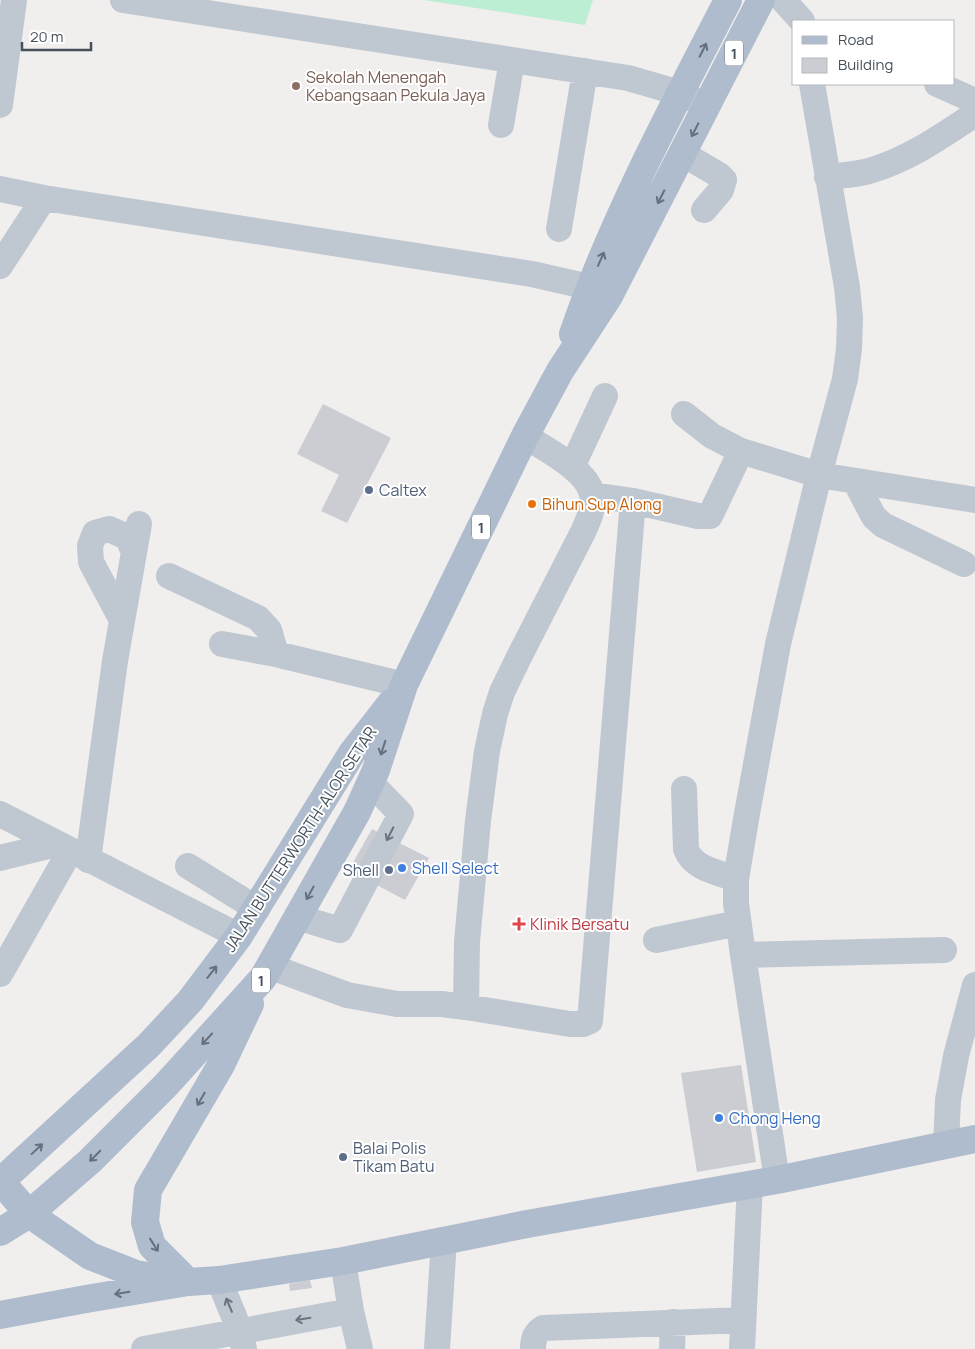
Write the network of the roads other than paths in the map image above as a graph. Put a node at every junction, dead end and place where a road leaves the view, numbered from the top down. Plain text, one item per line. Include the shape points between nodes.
1 (14, 0) edge
2 (124, 0) edge
3 (728, 0) edge
4 (761, 0) edge
5 (783, 0) edge
6 (801, 20) edge
7 (512, 60) junction
8 (585, 71) junction
9 (812, 85) edge
10 (940, 85) edge
11 (680, 93) junction
12 (975, 101) edge
13 (0, 105) edge
14 (707, 106) junction
15 (975, 114) edge
16 (500, 125) dead end
17 (682, 154) junction
18 (827, 177) junction
19 (0, 189) edge
20 (44, 198) junction
21 (704, 210) dead end
22 (558, 229) dead end
23 (0, 266) edge
24 (589, 287) junction
25 (560, 370) junction
26 (605, 396) dead end
27 (684, 414) dead end
28 (525, 436) junction
29 (741, 451) junction
30 (572, 467) junction
31 (819, 475) junction
32 (854, 481) junction
33 (593, 495) junction
34 (975, 500) edge
35 (633, 501) junction
36 (139, 524) dead end
37 (134, 552) junction
38 (964, 564) dead end
39 (169, 576) dead end
40 (122, 620) junction
41 (222, 644) dead end
42 (276, 654) junction
43 (404, 685) junction
44 (370, 782) junction
45 (684, 789) dead end
46 (0, 814) edge
47 (72, 852) junction
48 (0, 858) edge
49 (188, 866) dead end
50 (736, 879) junction
51 (257, 909) junction
52 (297, 917) junction
53 (738, 923) junction
54 (239, 936) junction
55 (656, 940) dead end
56 (944, 950) dead end
57 (742, 955) junction
58 (266, 972) junction
59 (0, 974) edge
60 (975, 986) edge
61 (466, 1007) junction
62 (975, 1139) edge
63 (946, 1145) junction
64 (777, 1180) junction
65 (0, 1182) edge
66 (750, 1184) junction
67 (29, 1214) junction
68 (0, 1232) edge
69 (444, 1240) junction
70 (343, 1261) junction
71 (219, 1280) junction
72 (188, 1282) junction
73 (351, 1310) junction
74 (0, 1315) edge
75 (743, 1320) junction
76 (674, 1322) junction
77 (242, 1340) edge
78 (144, 1349) edge
79 (360, 1349) edge
80 (437, 1349) edge
81 (533, 1349) edge
82 (672, 1349) edge
83 (742, 1349) edge

1 - 13 street
2 - 7 street
11 -> 3 main road, 1
4 - 14 main road, 1
5 - 6 street
7 - 8 street
7 - 16 street
8 - 11 street via 628,78
8 - 22 street
9 - 18 street
10 - 12 street
11 - 14 street
24 -> 11 main road, 1
14 -> 17 main road, 1
15 - 18 street via 906,157 869,171
17 - 21 street via 724,180 721,190
17 -> 25 main road, 1 via 609,296
18 - 31 street via 850,318 845,378
19 - 20 street
20 - 23 street
20 - 24 street via 532,274
24 - 25 main road, 1
25 - 28 main road, 1
26 - 30 street
27 - 29 street via 712,436
28 - 30 street
28 - 43 main road, 1
29 - 31 street
29 - 35 street via 710,516
30 - 33 street via 586,481
31 - 32 street
31 - 50 street via 778,644
32 - 34 street
32 - 38 street via 874,517 883,525
33 - 35 street
33 - 61 street via 583,532 502,692 495,714 478,821 467,942
35 - 61 street via 590,1021 570,1024
36 - 37 street
37 - 40 street
37 - 40 street via 127,537 109,529 95,533 90,546 91,562
39 - 42 street via 258,618 269,630
40 - 47 street via 114,670
41 - 42 street
42 - 43 street
43 -> 44 main road, JALAN BUTTERWORTH-ALOR SETAR / 1
43 - 51 main road, JALAN BUTTERWORTH-ALOR SETAR / 1 via 352,754
44 -> 52 main road, JALAN BUTTERWORTH-ALOR SETAR / 1 via 357,812
44 -> 52 street via 400,814 340,930
45 - 50 street via 686,849 690,858
46 - 47 street
47 - 48 street
47 - 54 street
47 - 59 street
49 - 51 street
50 - 53 street
51 - 54 main road, JALAN BUTTERWORTH-ALOR SETAR / 1
52 - 58 main road, JALAN BUTTERWORTH-ALOR SETAR / 1
53 - 55 street
53 - 57 street
65 -> 54 main road, JALAN BUTTERWORTH-ALOR SETAR / 1 via 149,1045 190,1001
56 - 57 street
57 - 64 street
58 - 61 street via 347,995 397,1004
58 -> 67 main road, JALAN BUTTERWORTH-ALOR SETAR / 1 via 159,1092 90,1161
58 -> 72 main road via 221,1065 148,1190 144,1222 152,1246
60 - 63 street via 956,1056 948,1100
62 - 63 main road
63 - 64 main road
64 - 66 main road
65 - 67 main road
66 - 69 main road
66 - 75 street
67 - 68 main road, JALAN BUTTERWORTH-ALOR SETAR / 1
67 - 72 main road via 90,1256 136,1274
69 - 70 main road
69 - 80 street
70 - 71 main road
70 - 73 street
71 - 72 main road
77 -> 71 street
72 -> 74 main road
73 -> 77 street
73 - 79 street
75 - 76 street
75 - 83 street
76 - 81 street via 543,1328 534,1338
76 - 82 street
77 - 78 street

